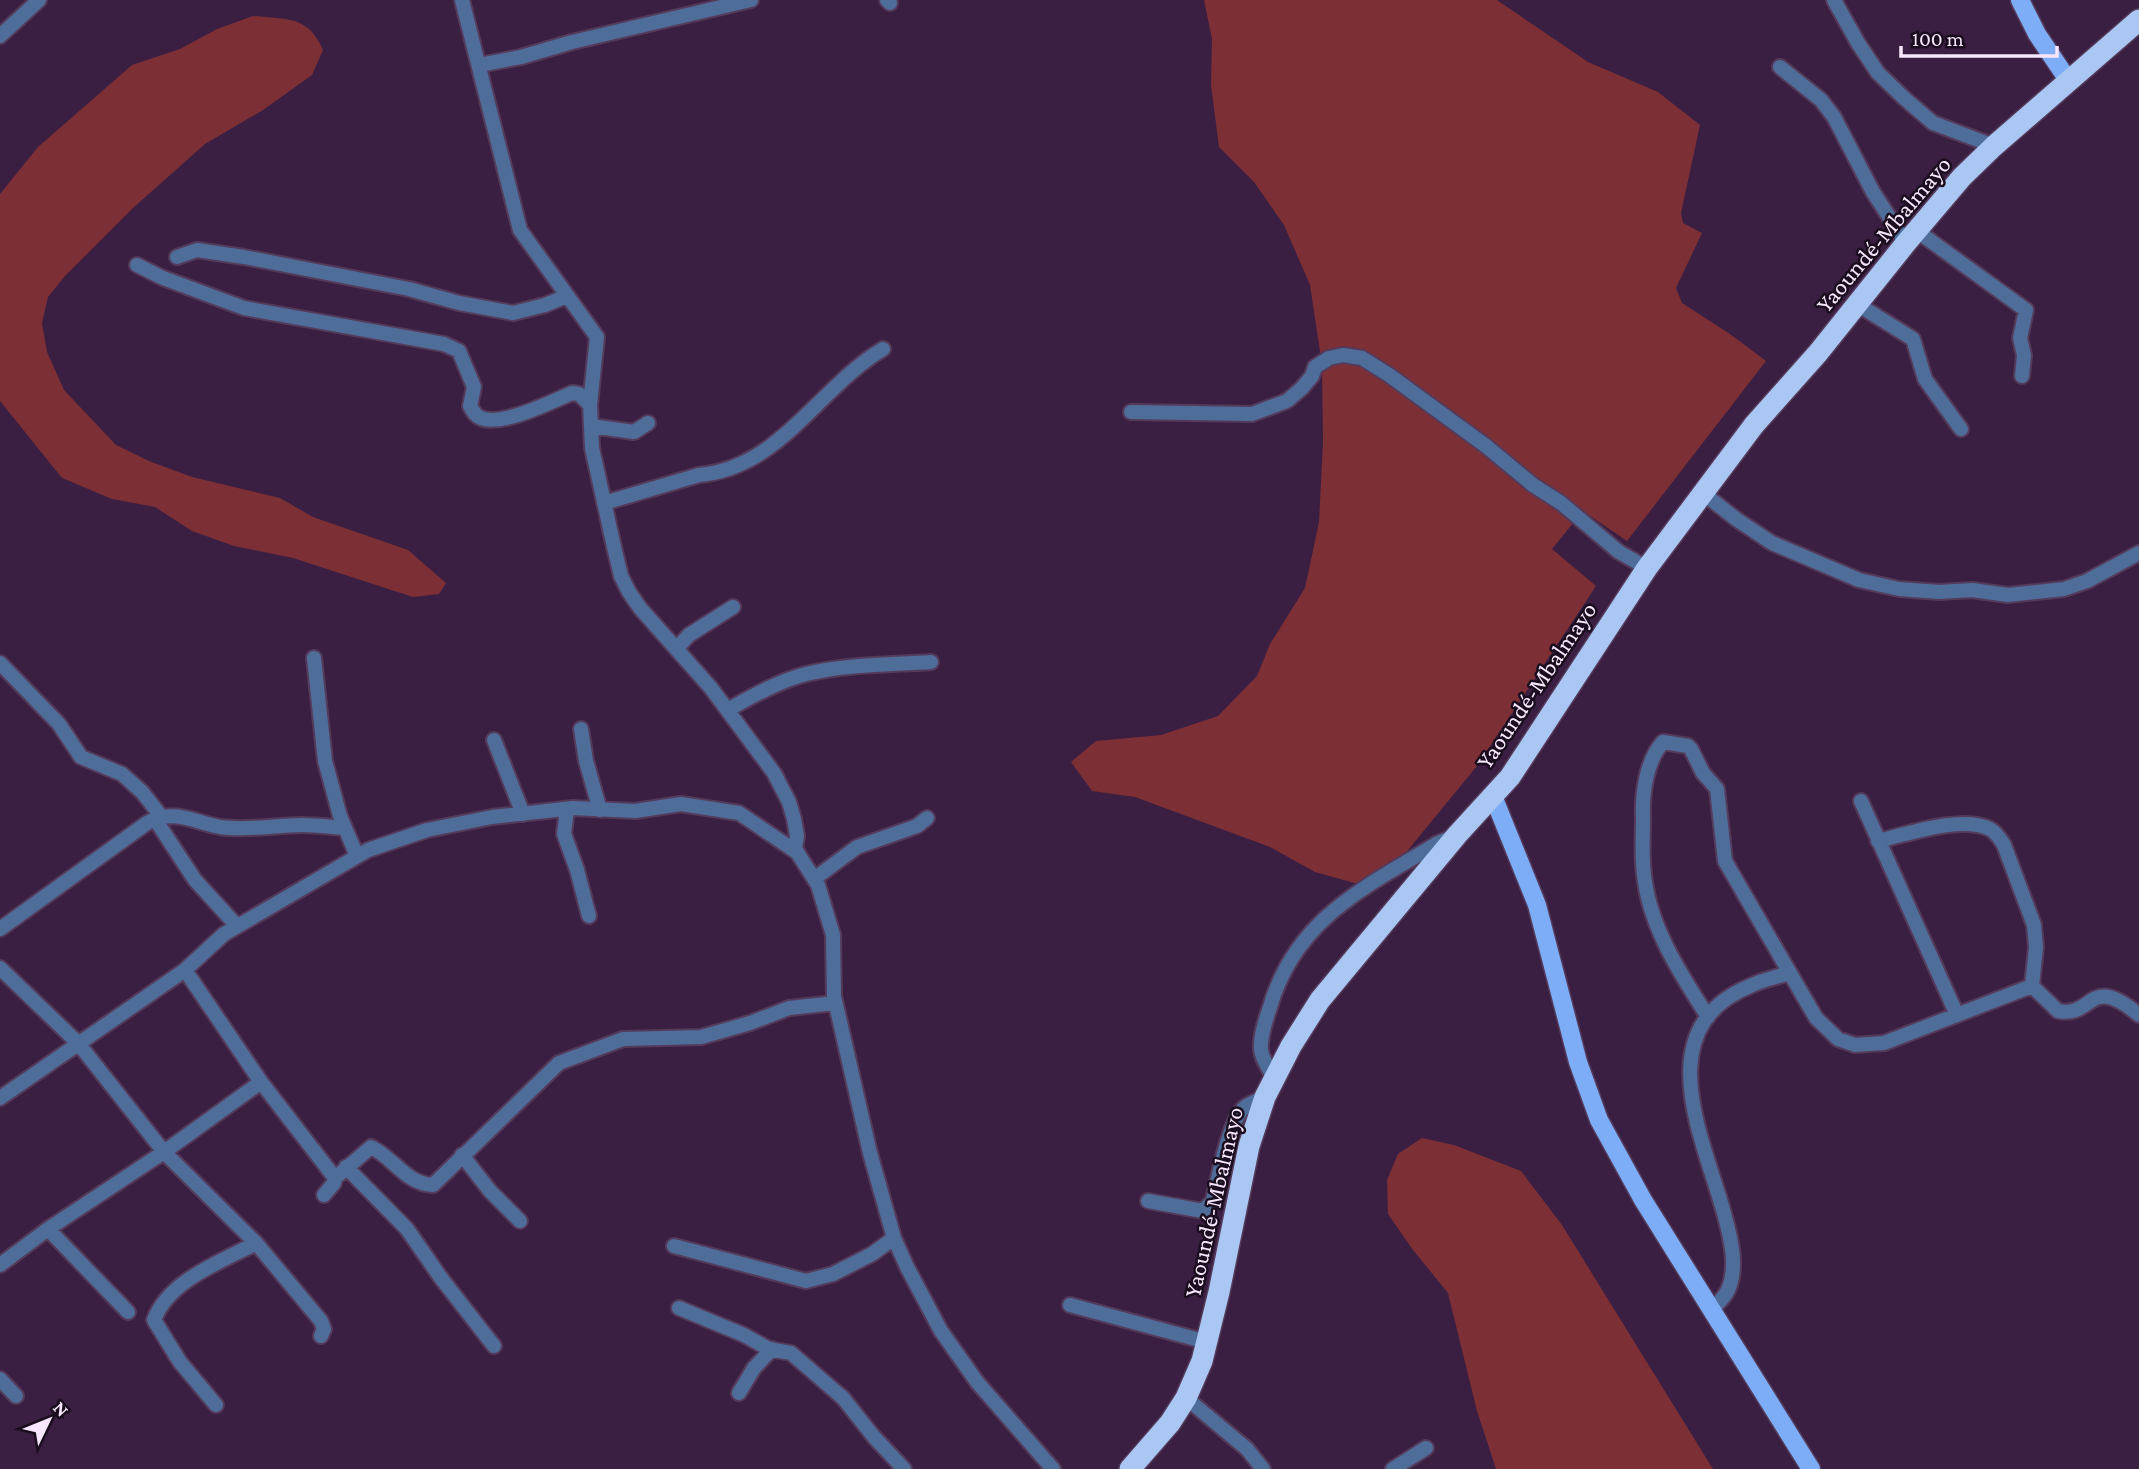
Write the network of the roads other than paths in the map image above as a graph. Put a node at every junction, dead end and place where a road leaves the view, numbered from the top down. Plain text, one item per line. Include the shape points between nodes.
1 (39, 0) edge
2 (462, 0) edge
3 (751, 0) edge
4 (1834, 0) edge
5 (2020, 0) edge
6 (2139, 20) edge
7 (0, 36) edge
8 (479, 65) junction
9 (1780, 68) dead end
10 (2068, 80) junction
11 (1994, 146) junction
12 (1911, 237) junction
13 (177, 257) dead end
14 (137, 265) dead end
15 (567, 296) junction
16 (1857, 304) junction
17 (883, 349) dead end
18 (2022, 376) dead end
19 (590, 405) junction
20 (1132, 412) dead end
21 (648, 423) dead end
22 (591, 426) junction
23 (1961, 429) dead end
24 (1703, 493) junction
25 (604, 503) junction
26 (2139, 553) edge
27 (1647, 568) junction
28 (733, 607) dead end
29 (677, 648) junction
30 (314, 658) dead end
31 (931, 662) dead end
32 (0, 663) edge
33 (727, 710) junction
34 (581, 729) dead end
35 (494, 740) dead end
36 (1493, 796) junction
37 (1861, 801) dead end
38 (566, 809) junction
39 (600, 810) junction
40 (523, 814) junction
41 (158, 817) junction
42 (927, 818) dead end
43 (345, 828) junction
44 (1457, 835) junction
45 (1878, 841) junction
46 (798, 853) junction
47 (357, 856) junction
48 (814, 879) junction
49 (589, 916) dead end
50 (237, 926) junction
51 (0, 929) edge
52 (0, 968) edge
53 (185, 970) junction
54 (1790, 973) junction
55 (2032, 986) junction
56 (835, 1003) junction
57 (1957, 1015) junction
58 (2139, 1015) edge
59 (1708, 1017) junction
60 (78, 1043) junction
61 (261, 1082) junction
62 (1269, 1088) junction
63 (0, 1098) edge
64 (164, 1152) junction
65 (463, 1155) junction
66 (346, 1167) junction
67 (335, 1178) junction
68 (324, 1195) dead end
69 (1148, 1200) dead end
70 (520, 1221) dead end
71 (48, 1229) junction
72 (894, 1238) junction
73 (256, 1243) junction
74 (674, 1246) dead end
75 (0, 1265) edge
76 (1070, 1305) dead end
77 (679, 1308) dead end
78 (1711, 1311) junction
79 (128, 1312) dead end
80 (321, 1336) dead end
81 (1207, 1342) junction
82 (494, 1346) dead end
83 (772, 1349) junction
84 (0, 1379) edge
85 (739, 1393) dead end
86 (16, 1396) dead end
87 (1186, 1398) junction
88 (216, 1405) dead end
89 (1426, 1448) dead end
90 (904, 1469) edge
91 (1053, 1469) edge
92 (1130, 1469) edge
93 (1263, 1469) edge
94 (1393, 1469) edge
95 (1811, 1469) edge

1 - 7 street
2 - 8 street
3 - 8 street
4 - 11 street via 1878,73 1904,98 1933,123
5 - 10 main road
6 - 10 highway, Yaoundé-Mbalmayo
8 - 15 street via 520,230
9 - 12 street via 1821,100 1873,192
10 - 11 highway, Yaoundé-Mbalmayo
11 - 12 highway, Yaoundé-Mbalmayo
12 - 16 highway, Yaoundé-Mbalmayo
12 - 18 street via 2025,310 2020,338
13 - 15 street via 197,250 243,257 513,313
14 - 19 street via 244,308 444,344 459,351 474,387 470,406 483,420 503,419 572,393
15 - 19 street via 597,337
16 - 23 street via 1913,339 1925,379
16 - 24 highway, Yaoundé-Mbalmayo
17 - 25 street via 851,370 777,444 714,474
19 - 22 street
20 - 27 street via 1252,414 1287,401 1315,367 1329,358 1362,358 1486,446 1619,552
21 - 22 street via 634,432
22 - 25 street
24 - 26 street via 1772,543 1859,580 1899,589 2008,595 2064,589
24 - 27 highway, Yaoundé-Mbalmayo
25 - 29 street via 628,592
27 - 36 highway, Yaoundé-Mbalmayo via 1525,757
28 - 29 street
29 - 33 street
30 - 43 street via 325,761
31 - 33 street via 806,674
32 - 41 street via 59,724 80,757 122,774 142,792
33 - 46 street via 774,773 789,802
34 - 39 street
35 - 40 street
36 - 44 highway, Yaoundé-Mbalmayo
36 - 78 main road via 1537,905 1578,1062 1599,1119
37 - 45 street
38 - 39 street
38 - 40 street
38 - 49 street via 564,834
39 - 46 street via 635,811 681,804 738,813
40 - 47 street via 427,830
41 - 43 street via 181,817 222,827
41 - 50 street via 195,880
41 - 51 street
42 - 48 street via 917,826 857,847
43 - 47 street
44 - 62 highway, Yaoundé-Mbalmayo via 1320,1000
44 - 62 street via 1347,899 1322,919 1294,953 1274,990 1261,1050
45 - 55 street via 1951,825 1975,824 1998,834 2034,925
45 - 57 street
46 - 48 street
47 - 50 street
48 - 56 street via 833,935
50 - 53 street
52 - 60 street
53 - 60 street
53 - 61 street
54 - 57 street via 1823,1027 1846,1043 1884,1043
54 - 59 street via 1750,985
54 - 59 street via 1725,861 1717,789 1688,746 1663,742 1653,759 1642,802 1644,881 1665,944
55 - 57 street
55 - 58 street via 2058,1011 2069,1012 2106,995
56 - 65 street via 789,1008 701,1037 623,1039 559,1063
56 - 72 street
59 - 78 street via 1695,1039 1689,1086 1733,1259 1728,1289
60 - 63 street
60 - 64 street
61 - 64 street
61 - 67 street
62 - 69 street via 1240,1112 1209,1206 1203,1210
62 - 81 highway, Yaoundé-Mbalmayo via 1250,1146
64 - 71 street
64 - 73 street
65 - 66 street via 433,1185 408,1176 371,1147
65 - 70 street
66 - 67 street
66 - 82 street via 407,1229
67 - 68 street
71 - 75 street
71 - 79 street
72 - 74 street via 833,1274 806,1281
72 - 91 street via 942,1331 977,1382
73 - 80 street via 321,1321
73 - 88 street via 188,1279 158,1308 154,1320 180,1362
76 - 81 street
77 - 83 street
78 - 95 main road
81 - 87 highway, Yaoundé-Mbalmayo
83 - 85 street
83 - 90 street via 791,1353 843,1398
84 - 86 street
87 - 92 highway, Yaoundé-Mbalmayo
87 - 93 street
89 - 94 street

